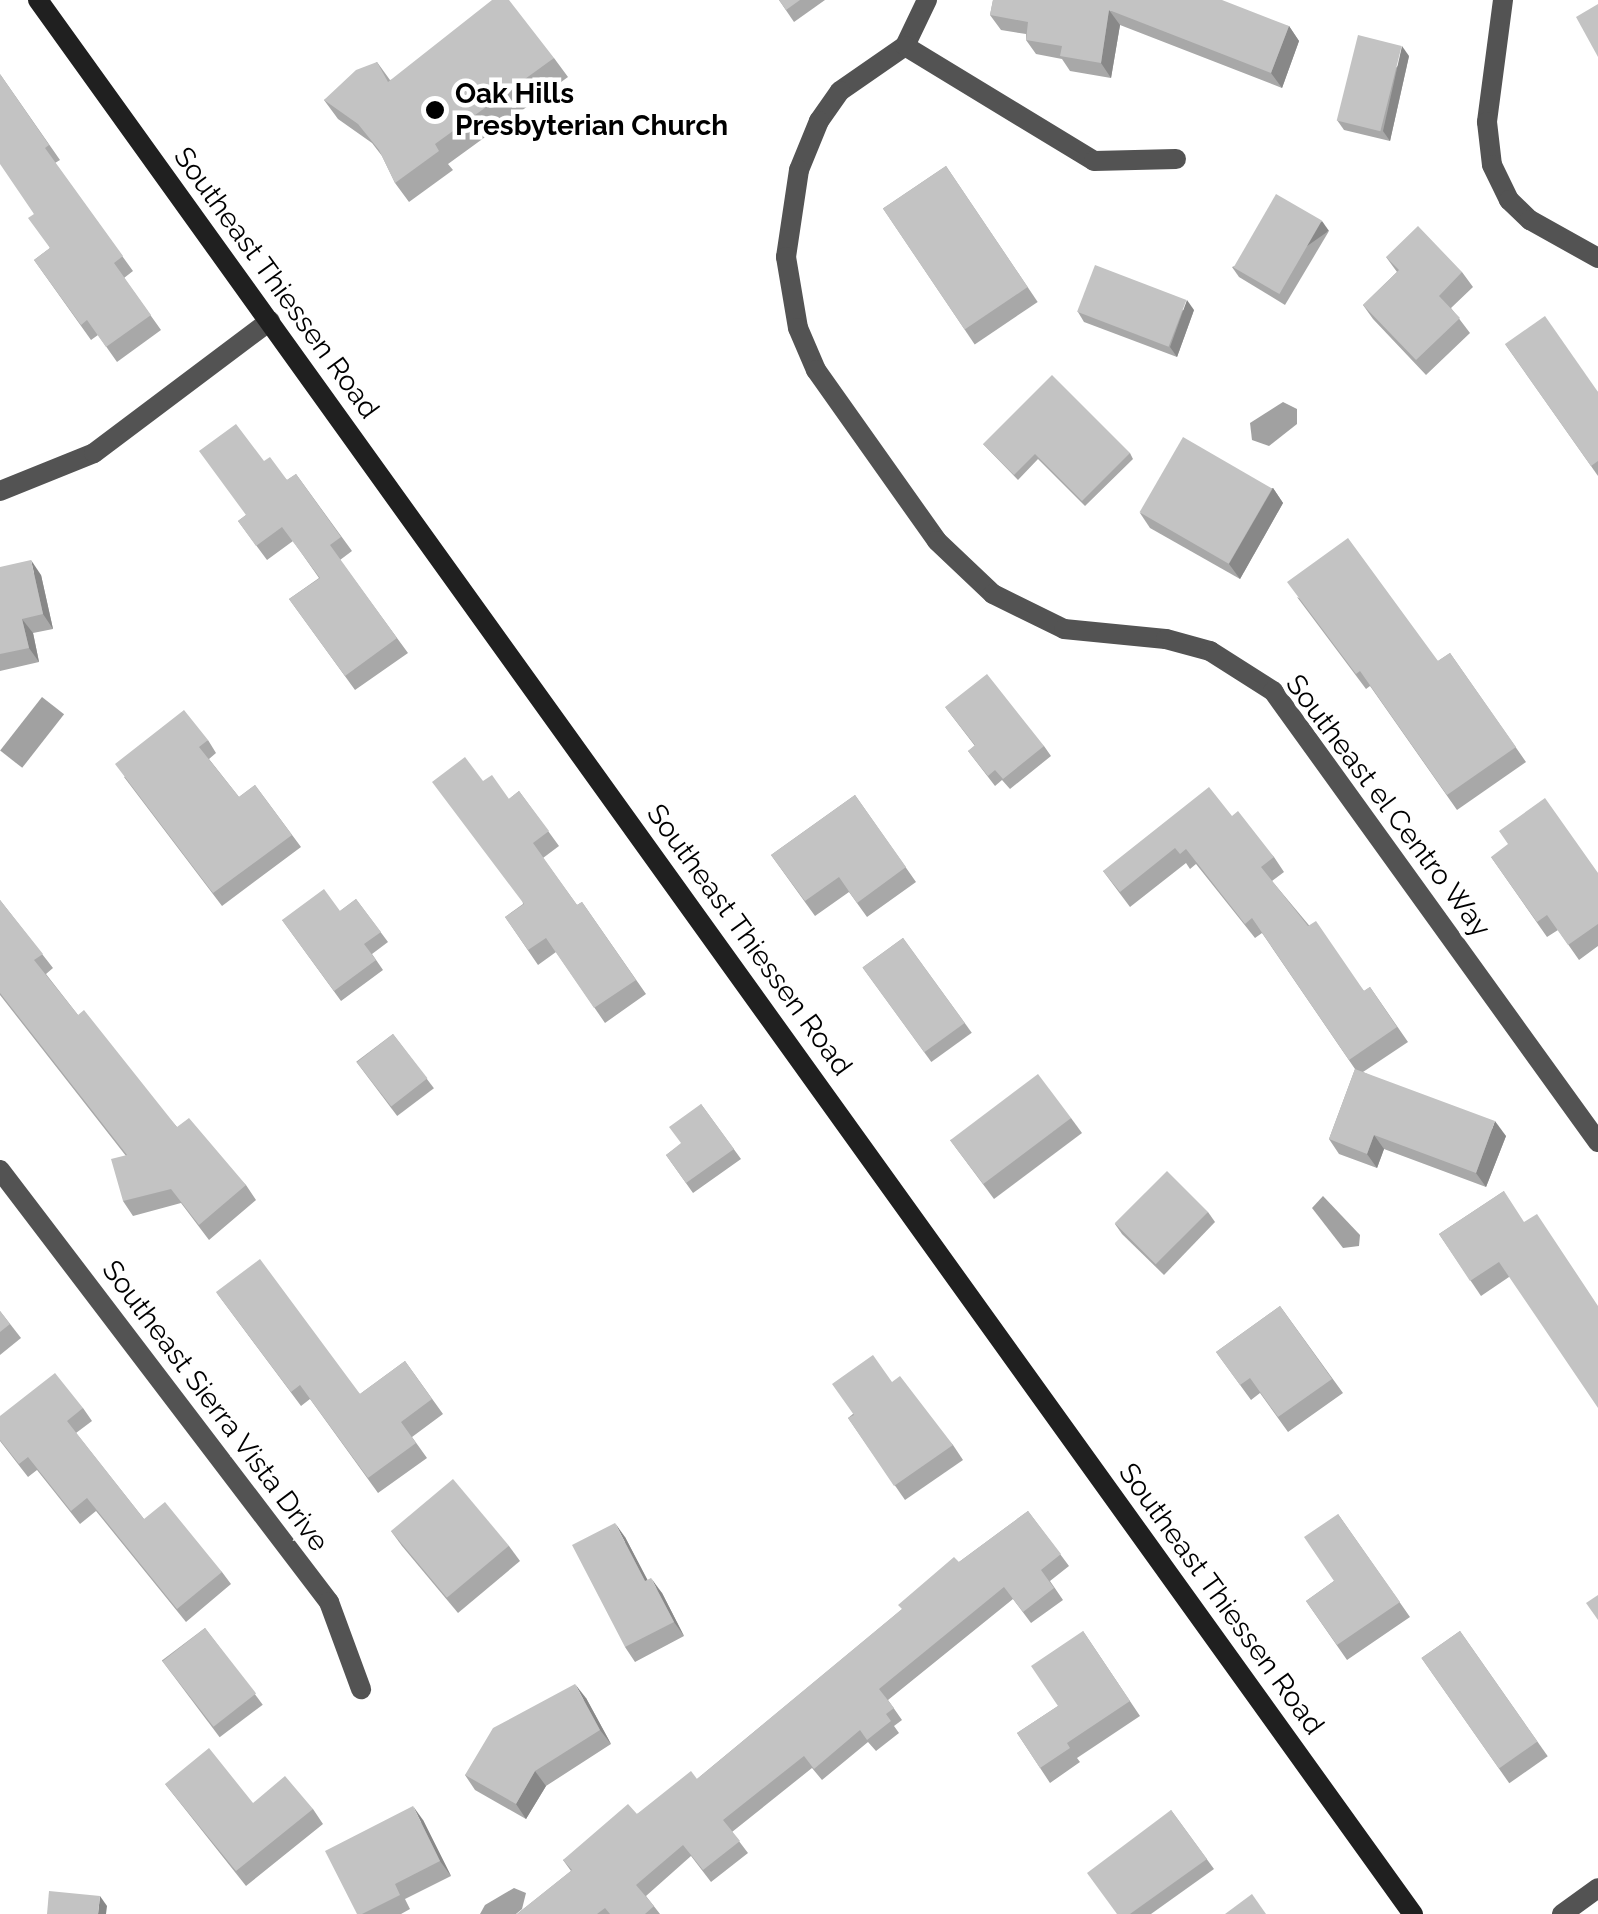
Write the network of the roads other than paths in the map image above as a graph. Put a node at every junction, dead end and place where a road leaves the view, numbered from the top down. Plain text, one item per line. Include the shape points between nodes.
1 (38, 0) edge
2 (927, 0) edge
3 (1503, 0) edge
4 (905, 46) junction
5 (1176, 159) dead end
6 (1598, 258) edge
7 (270, 321) junction
8 (0, 491) edge
9 (1598, 1142) edge
10 (0, 1170) edge
11 (361, 1689) dead end
12 (1598, 1888) edge
13 (1413, 1914) edge
14 (1562, 1914) edge

1 - 7 main road, Southeast Thiessen Road
2 - 4 street, Southeast el Centro Way
3 - 6 street via 1487,122 1492,165 1509,200 1530,220
4 - 5 street via 1094,161
4 - 9 street, Southeast el Centro Way via 840,91 799,170 786,257 798,328 816,370 937,540 992,594 1064,628 1166,639 1210,651 1273,691
7 - 8 street via 94,453
7 - 13 main road, Southeast Thiessen Road
10 - 11 street, Southeast Sierra Vista Drive via 329,1602
12 - 14 street

